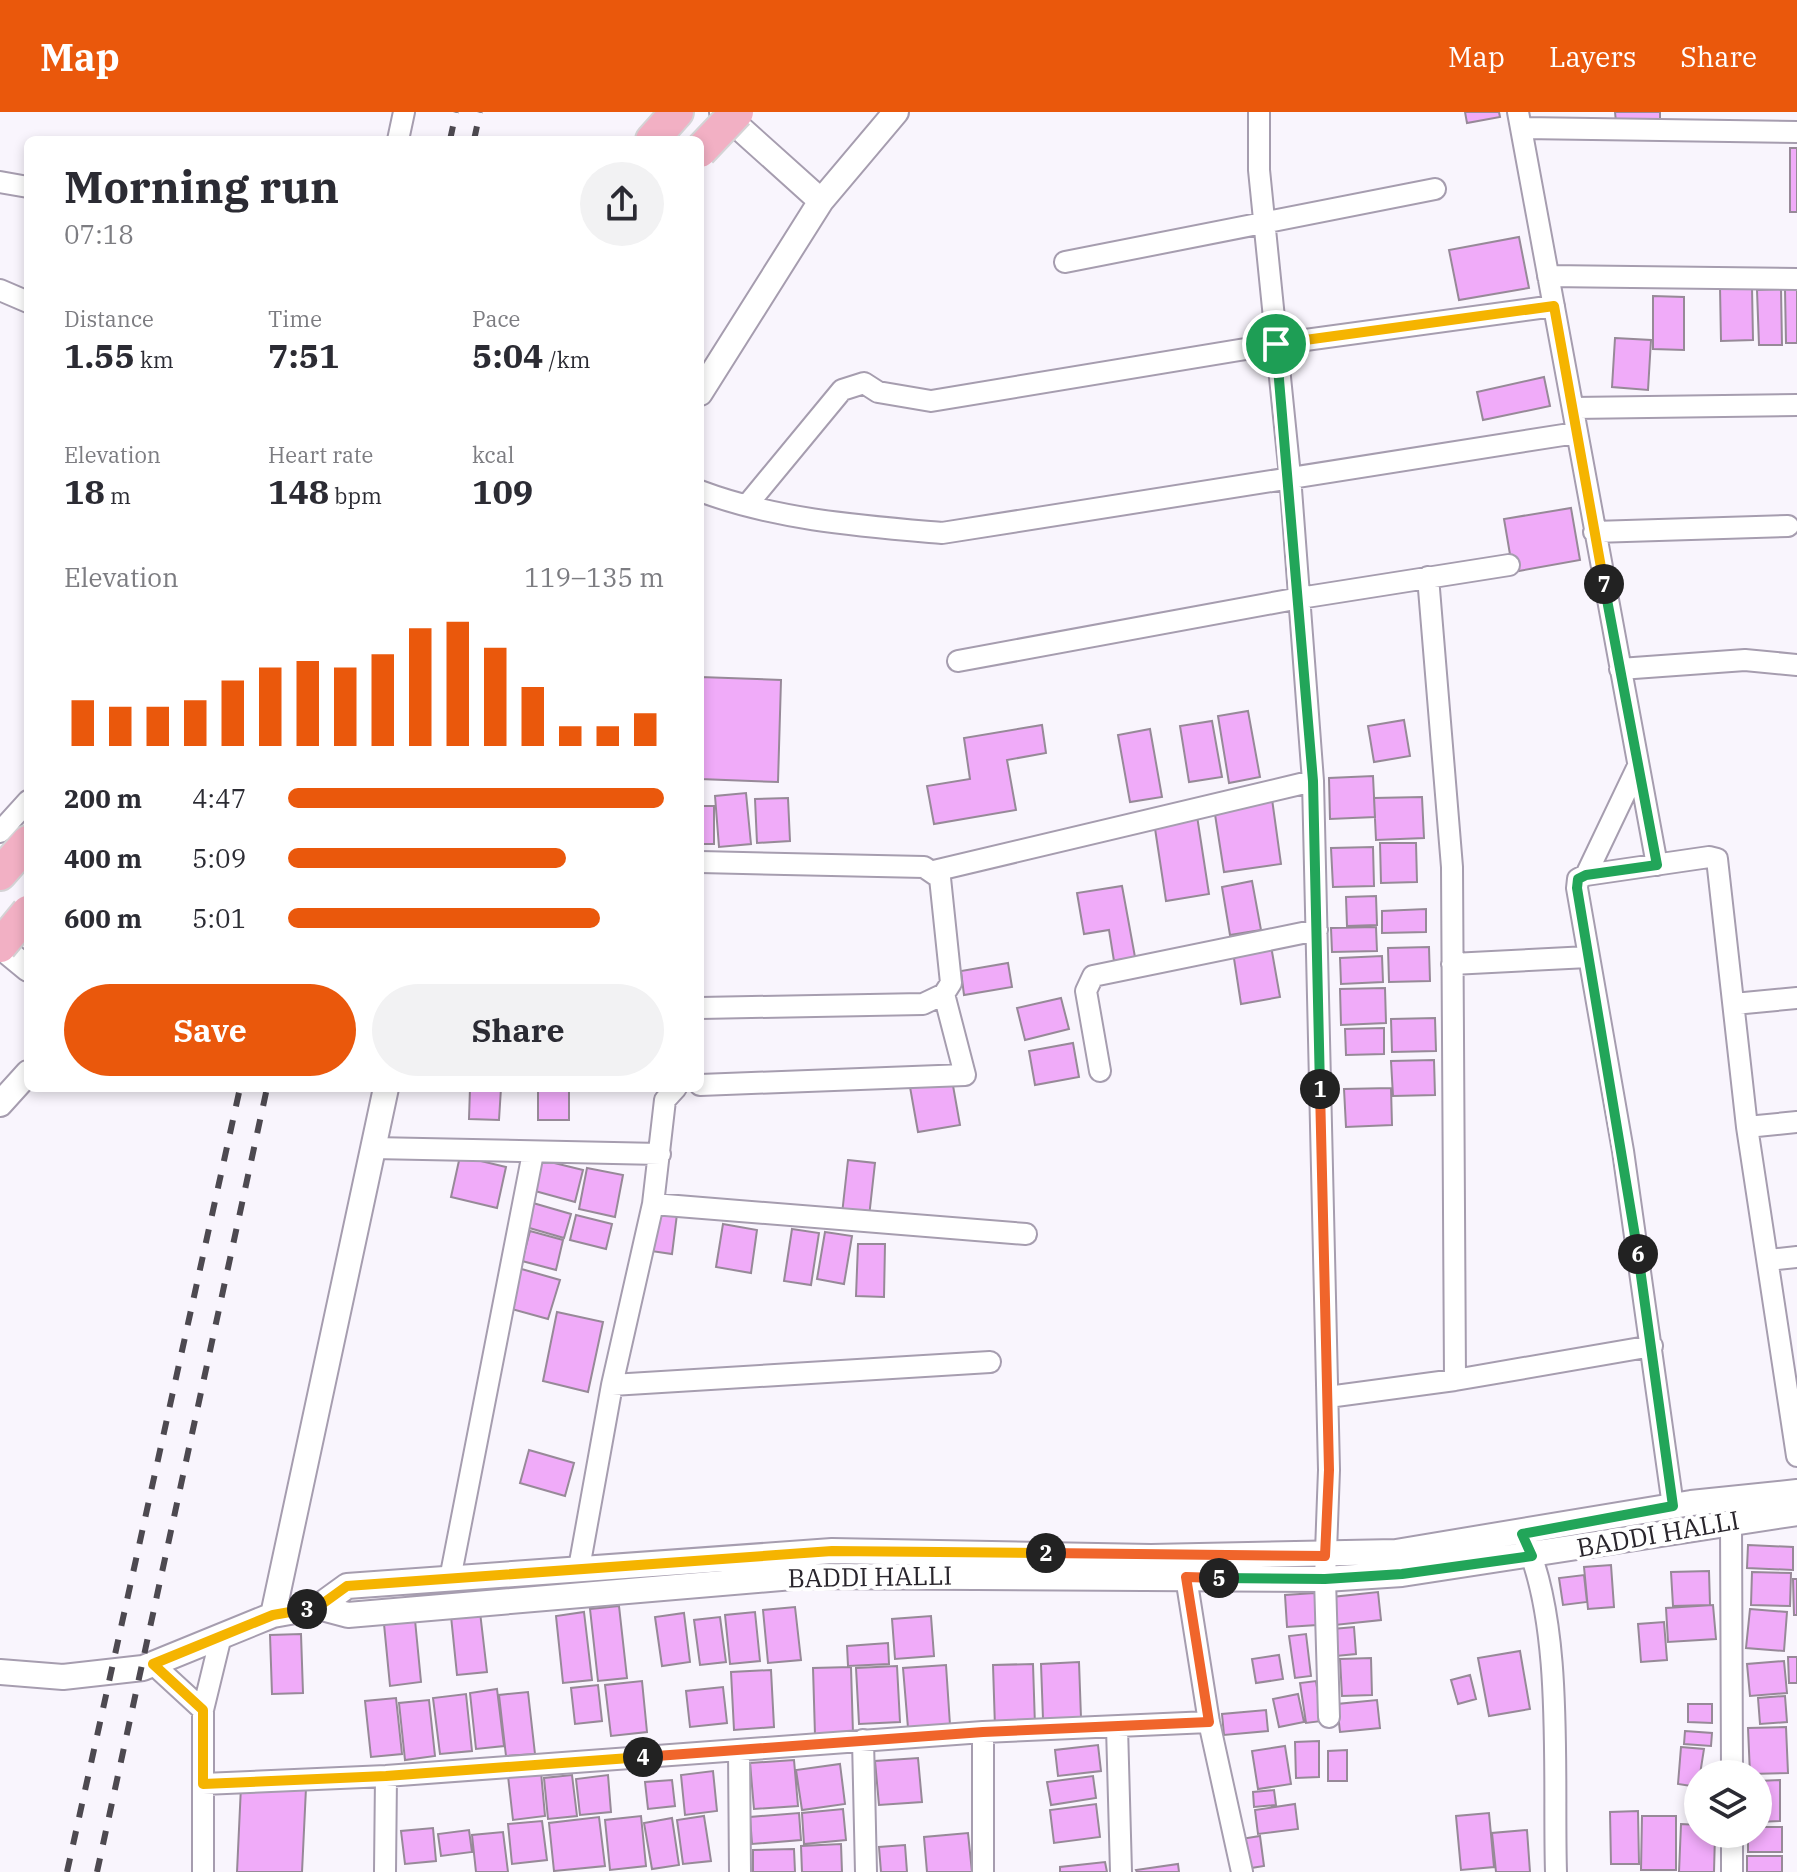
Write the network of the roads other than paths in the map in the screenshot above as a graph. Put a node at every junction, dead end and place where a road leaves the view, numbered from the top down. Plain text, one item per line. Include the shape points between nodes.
1 (404, 112) edge
2 (677, 112) edge
3 (722, 112) edge
4 (737, 112) edge
5 (896, 112) edge
6 (1259, 112) edge
7 (1519, 120) edge
8 (1797, 132) edge
9 (399, 136) edge
10 (656, 136) edge
11 (704, 147) edge
12 (0, 182) edge
13 (24, 186) edge
14 (1435, 189) dead end
15 (821, 201) junction
16 (1264, 220) junction
17 (1065, 262) dead end
18 (1548, 276) junction
19 (1797, 279) edge
20 (0, 290) edge
21 (24, 300) edge
22 (1554, 306) junction
23 (1276, 344) junction
24 (704, 387) edge
25 (1797, 405) edge
26 (1573, 408) junction
27 (1576, 433) junction
28 (1290, 476) junction
29 (704, 492) edge
30 (747, 505) junction
31 (1788, 526) dead end
32 (1594, 532) junction
33 (1509, 565) dead end
34 (1428, 577) junction
35 (1300, 598) junction
36 (958, 661) dead end
37 (1797, 665) edge
38 (1620, 669) junction
39 (1638, 766) junction
40 (1313, 781) junction
41 (24, 805) edge
42 (0, 832) edge
43 (24, 847) edge
44 (704, 862) edge
45 (1657, 865) junction
46 (934, 871) junction
47 (0, 874) edge
48 (1586, 875) junction
49 (0, 908) edge
50 (24, 917) edge
51 (24, 930) edge
52 (1317, 930) junction
53 (0, 946) edge
54 (1588, 957) junction
55 (1452, 964) junction
56 (24, 966) edge
57 (944, 994) junction
58 (1797, 998) edge
59 (1734, 1004) junction
60 (704, 1008) edge
61 (1100, 1071) dead end
62 (24, 1077) edge
63 (704, 1085) edge
64 (385, 1092) edge
65 (672, 1092) edge
66 (0, 1104) edge
67 (1797, 1122) edge
68 (1747, 1127) junction
69 (373, 1148) junction
70 (533, 1153) junction
71 (660, 1154) junction
72 (653, 1204) junction
73 (1026, 1234) dead end
74 (1797, 1257) edge
75 (1769, 1260) junction
76 (1652, 1346) junction
77 (990, 1362) dead end
78 (1792, 1377) edge
79 (1455, 1380) junction
80 (612, 1385) junction
81 (1328, 1397) junction
82 (1797, 1456) edge
83 (1797, 1492) edge
84 (1673, 1506) junction
85 (1797, 1513) edge
86 (1731, 1521) junction
87 (1527, 1545) junction
88 (1325, 1567) junction
89 (579, 1568) junction
90 (1186, 1577) junction
91 (450, 1579) junction
92 (318, 1607) junction
93 (273, 1615) junction
94 (221, 1636) junction
95 (153, 1664) junction
96 (0, 1672) edge
97 (203, 1710) junction
98 (1329, 1717) dead end
99 (1209, 1722) junction
100 (1117, 1727) junction
101 (983, 1732) junction
102 (863, 1740) junction
103 (739, 1750) junction
104 (1732, 1760) edge
105 (386, 1776) junction
106 (203, 1784) junction
107 (1732, 1848) edge
108 (203, 1872) edge
109 (385, 1872) edge
110 (740, 1872) edge
111 (866, 1872) edge
112 (983, 1872) edge
113 (1121, 1872) edge
114 (1242, 1872) edge
115 (1556, 1872) edge
116 (1732, 1872) edge

1 - 9 street
2 - 10 highway
3 - 15 street
4 - 11 highway, bridge
5 - 15 street
6 - 16 street
7 - 8 street
7 - 18 street
12 - 13 street
14 - 16 street
15 - 24 street
16 - 17 street
16 - 23 street
18 - 19 street
18 - 22 street
20 - 21 street
22 - 23 street
22 - 26 street
23 - 28 street
23 - 30 street via 931,401 878,392 864,383 847,386
25 - 26 street
26 - 27 street
27 - 28 street
27 - 32 street
28 - 30 street via 942,533 869,527
28 - 35 street
29 - 30 street
31 - 32 street
32 - 38 street
33 - 34 street
34 - 35 street
34 - 55 street via 1452,867
35 - 36 street
35 - 40 street
37 - 38 street via 1745,660
38 - 39 street
39 - 45 street
39 - 48 street
40 - 46 street
40 - 52 street
41 - 42 street
43 - 47 highway
44 - 46 street
45 - 48 street
45 - 59 street via 1717,859
46 - 57 street via 940,878 951,983
48 - 54 street via 1578,879 1577,888
49 - 51 street
50 - 53 highway, bridge
52 - 61 street via 1093,976 1086,991
52 - 81 street
53 - 56 street
54 - 55 street
54 - 76 street
55 - 79 street
57 - 60 street via 923,1004
57 - 63 street via 965,1075
58 - 59 street
59 - 68 street
62 - 66 street
64 - 69 street
65 - 71 street via 665,1100
67 - 68 street
68 - 75 street
69 - 70 street
69 - 93 street
70 - 71 street
70 - 91 street
71 - 72 street
72 - 73 street
72 - 80 street
74 - 75 street
75 - 78 street
76 - 79 street
76 - 84 street
77 - 80 street
78 - 82 street
79 - 81 street
80 - 89 street
81 - 88 street
83 - 84 street
84 - 87 street
85 - 86 street, BADDI HALLI
86 - 87 street, BADDI HALLI
86 - 104 street
87 - 88 street, BADDI HALLI via 1402,1574
87 - 115 street via 1543,1588 1551,1669
88 - 89 street via 1151,1557 832,1551
88 - 90 street, BADDI HALLI
88 - 98 street
89 - 91 street
90 - 92 street, BADDI HALLI via 804,1576 348,1615
90 - 99 street
91 - 92 street via 347,1586
92 - 93 street, BADDI HALLI
93 - 94 street, BADDI HALLI
94 - 95 street, BADDI HALLI
94 - 97 street
95 - 96 street, BADDI HALLI via 63,1677
95 - 97 street
97 - 106 street
99 - 100 street
99 - 114 street
100 - 101 street
100 - 113 street
101 - 102 street
101 - 112 street
102 - 103 street
102 - 111 street
103 - 105 street
103 - 110 street
105 - 106 street
105 - 109 street
106 - 108 street
107 - 116 street

